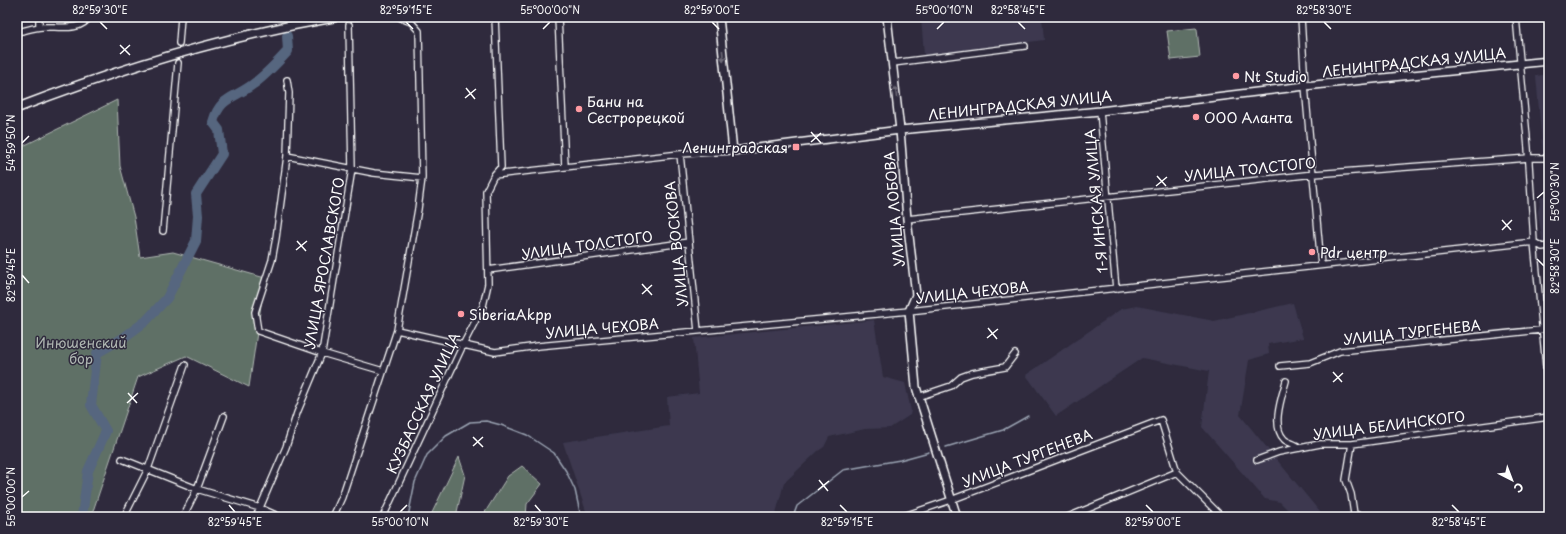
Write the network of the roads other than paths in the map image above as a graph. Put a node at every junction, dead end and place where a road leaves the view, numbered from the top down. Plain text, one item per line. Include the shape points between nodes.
1 (40, 17) edge
2 (89, 17) edge
3 (181, 17) edge
4 (336, 17) edge
5 (495, 17) edge
6 (558, 17) edge
7 (719, 17) edge
8 (887, 17) edge
9 (1301, 17) edge
10 (1516, 17) edge
11 (401, 18) edge
12 (349, 25) tunnel mouth
13 (39, 27) junction
14 (17, 32) edge
15 (179, 43) dead end
16 (1025, 46) dead end
17 (1549, 61) edge
18 (178, 63) dead end
19 (893, 63) junction
20 (1521, 64) junction
21 (287, 80) dead end
22 (1305, 86) junction
23 (17, 108) edge
24 (1100, 111) junction
25 (900, 130) junction
26 (733, 151) junction
27 (680, 154) junction
28 (287, 156) junction
29 (1529, 158) junction
30 (1549, 158) edge
31 (565, 167) junction
32 (352, 169) junction
33 (1314, 174) junction
34 (494, 175) junction
35 (422, 178) junction
36 (1108, 196) junction
37 (907, 219) junction
38 (163, 231) dead end
39 (689, 242) junction
40 (1534, 242) junction
41 (1549, 246) edge
42 (1321, 265) junction
43 (488, 270) junction
44 (1116, 289) junction
45 (909, 311) junction
46 (397, 330) junction
47 (1546, 330) edge
48 (698, 331) junction
49 (462, 345) junction
50 (322, 353) junction
51 (1015, 354) dead end
52 (185, 365) dead end
53 (1280, 366) dead end
54 (383, 371) junction
55 (1286, 381) dead end
56 (918, 397) junction
57 (1549, 398) edge
58 (224, 416) dead end
59 (1549, 416) edge
60 (1352, 444) junction
61 (1300, 448) junction
62 (122, 459) dead end
63 (1257, 460) dead end
64 (148, 470) junction
65 (1177, 472) junction
66 (197, 489) junction
67 (951, 500) junction
68 (260, 508) junction
69 (124, 517) edge
70 (183, 517) edge
71 (256, 517) edge
72 (280, 517) edge
73 (333, 517) edge
74 (383, 517) edge
75 (901, 517) edge
76 (957, 517) edge
77 (1068, 517) edge
78 (1222, 517) edge
79 (1365, 517) edge

1 - 13 street
2 - 13 street via 83,24 74,26
3 - 15 street
4 - 23 main road, bridge via 274,29 148,62
5 - 34 street, КУЗБАССКАЯ УЛИЦА via 501,166
6 - 31 street
7 -> 26 street
8 - 19 street, УЛИЦА ЛОБОВА
9 - 22 street
10 - 20 street
11 - 35 street via 411,22 419,31
12 - 32 street, УЛИЦА ЯРОСЛАВСКОГО
13 - 14 street
16 - 19 street
17 - 20 street, ЛЕНИНГРАДСКАЯ УЛИЦА
18 - 38 street
25 -> 19 street, УЛИЦА ЛОБОВА
20 - 22 street, ЛЕНИНГРАДСКАЯ УЛИЦА
20 - 29 street
21 - 28 street
22 - 24 street, ЛЕНИНГРАДСКАЯ УЛИЦА
22 - 33 street
24 - 25 street, ЛЕНИНГРАДСКАЯ УЛИЦА
24 - 36 street, 1-Я ИНСКАЯ УЛИЦА
25 - 26 street, ЛЕНИНГРАДСКАЯ УЛИЦА
25 - 37 street, УЛИЦА ЛОБОВА
26 - 27 street, ЛЕНИНГРАДСКАЯ УЛИЦА
27 - 31 street, ЛЕНИНГРАДСКАЯ УЛИЦА
27 - 39 street, УЛИЦА ВОСКОВА
28 - 32 street
28 - 50 street via 272,260 255,312 258,331
29 - 30 street, УЛИЦА ТОЛСТОГО
29 - 33 street, УЛИЦА ТОЛСТОГО
29 - 40 street
31 - 34 street, ЛЕНИНГРАДСКАЯ УЛИЦА
32 - 35 street
32 - 50 street, УЛИЦА ЯРОСЛАВСКОГО
33 - 36 street, УЛИЦА ТОЛСТОГО
33 - 42 street
34 - 43 street, КУЗБАССКАЯ УЛИЦА via 486,191
35 - 46 street
36 - 37 street, УЛИЦА ТОЛСТОГО
36 - 44 street, 1-Я ИНСКАЯ УЛИЦА
37 - 45 street, УЛИЦА ЛОБОВА via 916,295
39 - 43 street, УЛИЦА ТОЛСТОГО
39 - 48 street, УЛИЦА ВОСКОВА
40 - 41 street, УЛИЦА ЧЕХОВА via 1542,247
40 - 42 street, УЛИЦА ЧЕХОВА
40 - 47 street
42 - 44 street, УЛИЦА ЧЕХОВА
43 - 49 street, КУЗБАССКАЯ УЛИЦА via 483,306
44 - 45 street, УЛИЦА ЧЕХОВА
45 - 48 street, УЛИЦА ЧЕХОВА
45 - 56 street, УЛИЦА ЛОБОВА
46 - 49 street, УЛИЦА ЧЕХОВА
46 - 54 street
47 - 53 street, УЛИЦА ТУРГЕНЕВА via 1340,351 1310,363
47 - 57 street
48 - 49 street, УЛИЦА ЧЕХОВА via 495,352
49 - 74 street, КУЗБАССКАЯ УЛИЦА
50 - 54 street
50 - 68 street, УЛИЦА ЯРОСЛАВСКОГО
51 - 56 street via 1005,367 972,373 961,377 951,386
52 - 64 street
54 - 73 street
55 - 61 street via 1279,405 1280,432 1284,440 1295,443
56 - 67 street, УЛИЦА ЛОБОВА
58 - 66 street
59 - 60 street, УЛИЦА БЕЛИНСКОГО
60 - 61 street, УЛИЦА БЕЛИНСКОГО via 1320,444
60 - 79 street via 1346,480 1352,494 1354,514
61 - 63 street, УЛИЦА БЕЛИНСКОГО
62 - 64 street
64 - 66 street
64 - 69 street
65 - 67 street, УЛИЦА ТУРГЕНЕВА via 1161,420
65 - 77 street
65 - 78 street
66 - 68 street
66 - 70 street
67 - 75 street, УЛИЦА ТУРГЕНЕВА
67 - 76 street, УЛИЦА ЛОБОВА
68 - 71 street, УЛИЦА ЯРОСЛАВСКОГО
68 - 72 street

